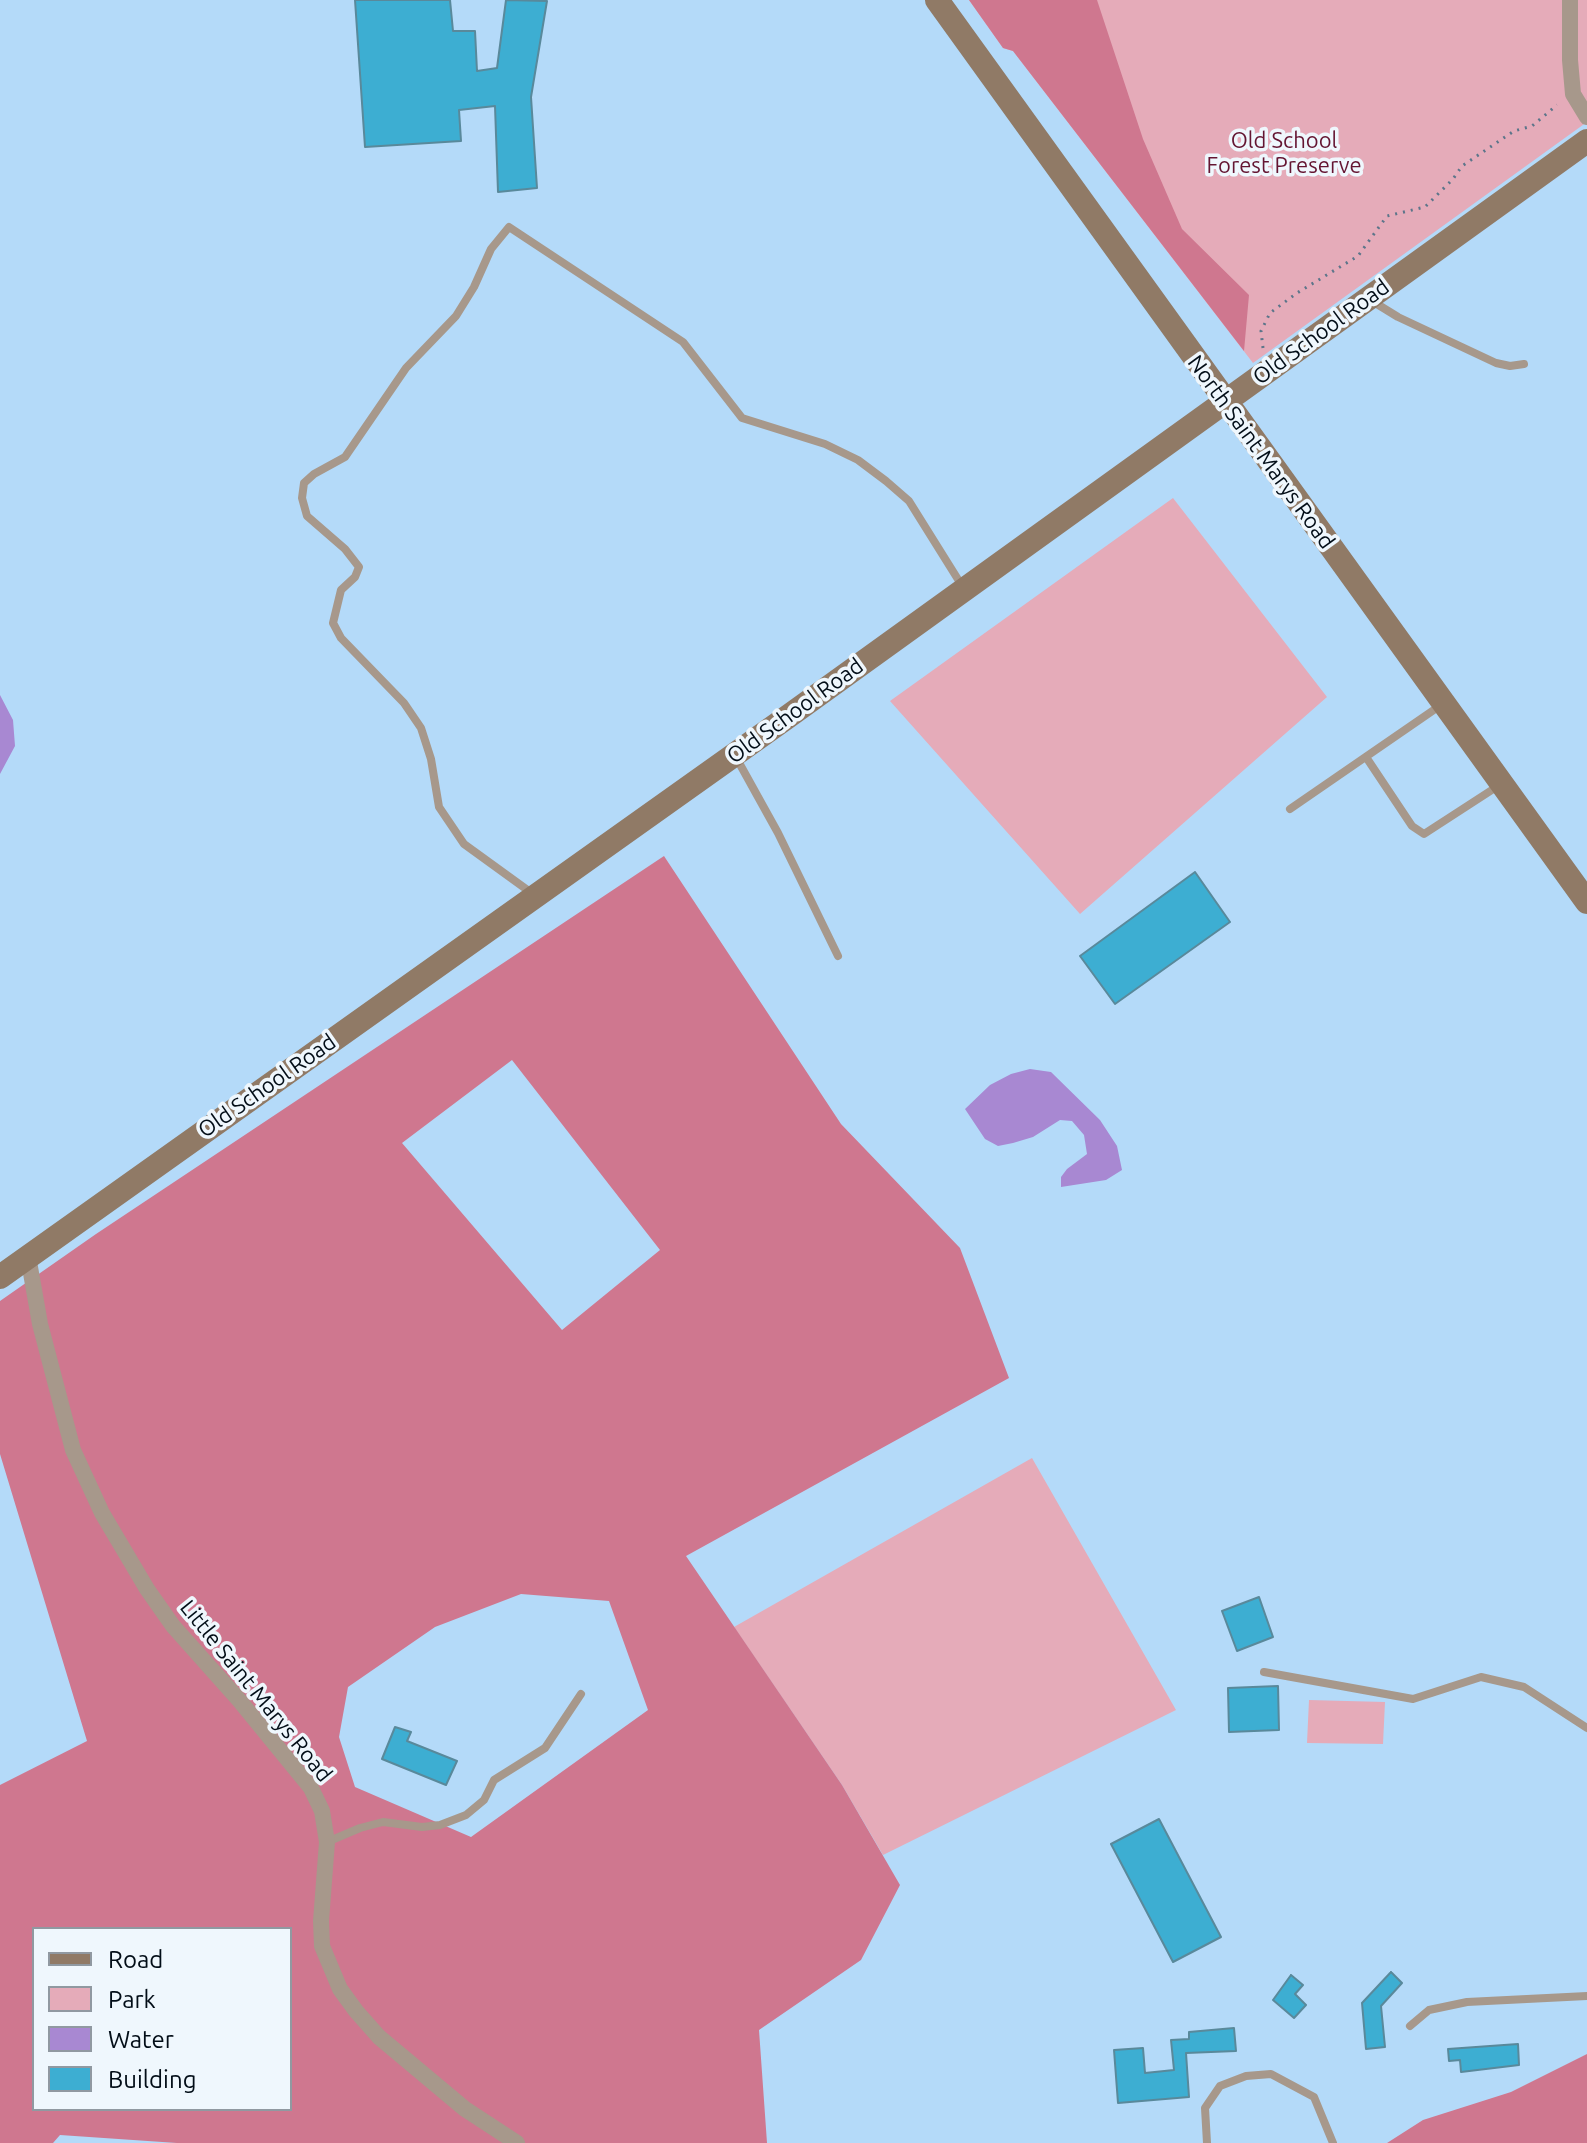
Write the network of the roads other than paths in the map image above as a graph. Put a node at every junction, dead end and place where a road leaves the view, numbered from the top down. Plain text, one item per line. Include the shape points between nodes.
1 (937, 0) edge
2 (1570, 0) edge
3 (1587, 117) edge
4 (1587, 141) edge
5 (1368, 298) junction
6 (1524, 364) dead end
7 (1224, 402) junction
8 (964, 590) junction
9 (1444, 703) junction
10 (734, 755) junction
11 (1366, 757) junction
12 (1502, 783) junction
13 (1290, 809) dead end
14 (535, 896) junction
15 (1587, 902) edge
16 (838, 956) dead end
17 (28, 1256) junction
18 (0, 1277) edge
19 (1264, 1672) dead end
20 (581, 1694) dead end
21 (1587, 1728) edge
22 (327, 1842) junction
23 (1587, 1996) edge
24 (1410, 2026) dead end
25 (517, 2143) edge
26 (1207, 2143) edge
27 (1333, 2143) edge

1 - 7 street, North Saint Marys Road
2 - 3 street via 1573,94
4 - 5 street, Old School Road
5 - 6 lane via 1496,363
5 - 7 street, Old School Road
7 - 8 street, Old School Road
7 - 9 street, North Saint Marys Road
8 - 10 street, Old School Road
8 - 14 lane via 909,501 886,481 825,444 742,418 683,342 509,227 491,249 456,316 406,368 345,457 304,483 302,498 307,516 359,567 341,590 333,623 421,728 439,807 464,844
9 - 11 lane
9 - 12 street, North Saint Marys Road
10 - 14 street, Old School Road
10 - 16 lane
11 - 12 lane via 1412,826 1424,834
11 - 13 lane
12 - 15 street, North Saint Marys Road
14 - 17 street, Old School Road
17 - 18 street, Old School Road
17 - 22 street, Little Saint Marys Road via 40,1324 83,1477 173,1626 311,1788 322,1811
19 - 21 lane via 1413,1699 1481,1677 1524,1687
20 - 22 lane via 545,1748 494,1780 484,1800 466,1815 422,1827 383,1822
22 - 25 street, Little Saint Marys Road via 322,1946 340,1989 379,2037 465,2109
23 - 24 lane via 1467,2002 1429,2010
26 - 27 lane via 1205,2108 1220,2086 1271,2074 1314,2097

